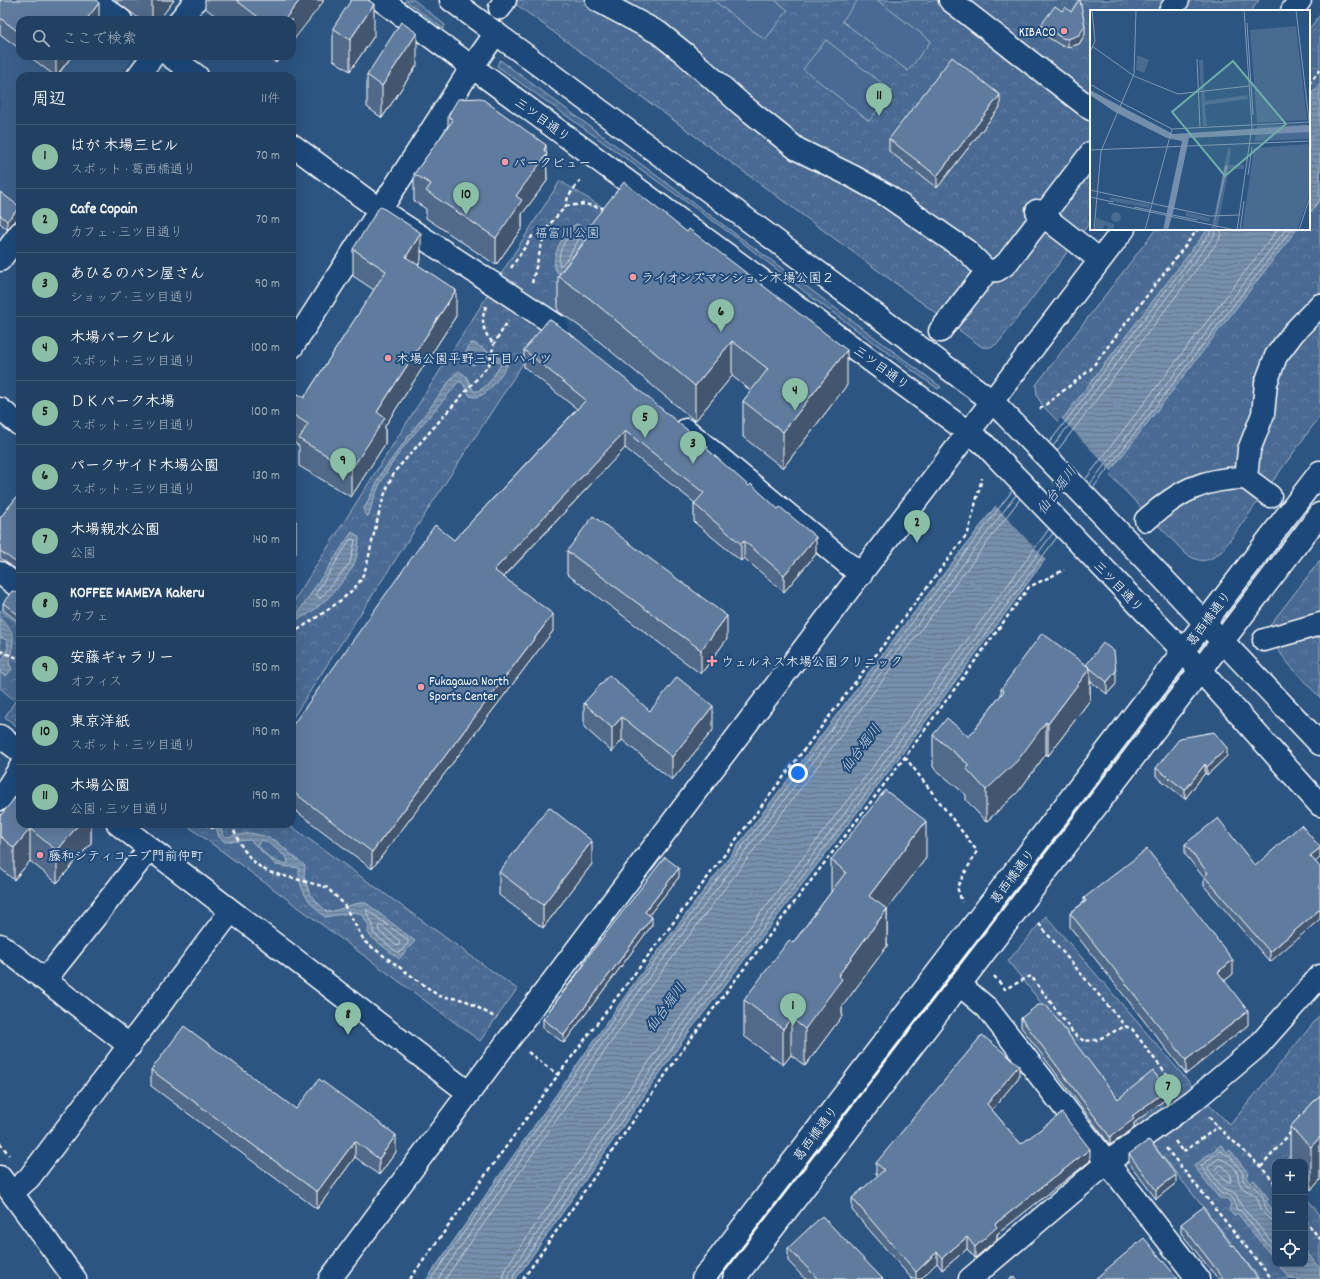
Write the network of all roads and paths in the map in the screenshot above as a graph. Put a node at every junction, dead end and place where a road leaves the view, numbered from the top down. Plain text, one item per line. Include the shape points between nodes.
1 (94, 0) edge
2 (196, 0) edge
3 (381, 0) edge
4 (451, 0) edge
5 (597, 0) edge
6 (950, 0) edge
7 (1178, 0) edge
8 (1300, 0) edge
9 (1171, 10) edge
10 (1293, 10) edge
11 (116, 16) edge
12 (183, 16) edge
13 (496, 33) junction
14 (150, 60) edge
15 (175, 60) edge
16 (472, 67) junction
17 (1320, 69) edge
18 (141, 72) edge
19 (192, 72) edge
20 (1310, 83) edge
21 (1090, 108) edge
22 (296, 149) edge
23 (1090, 154) edge
24 (581, 179) dead end
25 (380, 210) junction
26 (613, 211) edge
27 (1040, 213) junction
28 (1123, 230) edge
29 (1197, 230) edge
30 (544, 237) dead end
31 (16, 238) edge
32 (0, 260) edge
33 (1100, 260) junction
34 (987, 271) junction
35 (495, 286) junction
36 (1320, 305) edge
37 (940, 331) dead end
38 (575, 339) edge
39 (296, 341) edge
40 (494, 344) dead end
41 (478, 380) dead end
42 (992, 401) junction
43 (0, 409) edge
44 (1040, 409) dead end
45 (672, 418) edge
46 (16, 422) edge
47 (976, 438) junction
48 (1320, 472) edge
49 (982, 478) dead end
50 (1246, 478) junction
51 (1270, 496) dead end
52 (1320, 514) edge
53 (1146, 520) dead end
54 (1064, 570) dead end
55 (0, 572) edge
56 (861, 575) junction
57 (16, 585) edge
58 (1205, 622) junction
59 (1320, 624) edge
60 (296, 631) edge
61 (1264, 640) dead end
62 (1222, 641) junction
63 (0, 651) edge
64 (1183, 651) junction
65 (16, 658) edge
66 (1199, 670) junction
67 (0, 736) edge
68 (1320, 744) edge
69 (16, 748) edge
70 (905, 757) junction
71 (16, 774) edge
72 (0, 800) edge
73 (1320, 805) edge
74 (123, 828) edge
75 (234, 828) edge
76 (150, 848) junction
77 (963, 904) dead end
78 (230, 911) junction
79 (1039, 924) dead end
80 (0, 945) edge
81 (994, 976) dead end
82 (1320, 976) edge
83 (45, 980) junction
84 (960, 985) junction
85 (499, 1019) dead end
86 (1125, 1026) junction
87 (130, 1046) junction
88 (527, 1051) dead end
89 (558, 1075) junction
90 (469, 1093) junction
91 (1188, 1104) junction
92 (1296, 1126) edge
93 (1157, 1127) junction
94 (1108, 1162) junction
95 (1262, 1166) junction
96 (1272, 1179) edge
97 (4, 1183) edge
98 (1308, 1224) edge
99 (1320, 1239) edge
100 (741, 1276) edge
101 (74, 1279) edge
102 (330, 1279) edge
103 (410, 1279) edge
104 (523, 1279) edge
105 (703, 1279) edge
106 (970, 1279) edge
107 (1198, 1279) edge
108 (1272, 1279) edge

1 - 11 street
2 - 12 street
3 - 16 street, 三ツ目通り
4 - 13 street
5 - 34 street via 659,33 797,149 886,195 967,251
6 - 21 street
7 - 9 street
8 - 10 street
13 - 16 street
13 - 42 street
14 - 18 street
15 - 19 street
16 - 25 street
16 - 47 street, 三ツ目通り
17 - 20 path
22 - 25 street
23 - 27 street
24 - 26 path via 568,197 566,206 584,204
25 - 35 street
25 - 39 street
27 - 33 street
27 - 34 street via 1006,264 997,270
28 - 33 street
29 - 44 path via 1090,370
30 - 35 path via 533,235
31 - 32 street
33 - 42 street
34 - 37 street
35 - 38 street, bridge
35 - 40 path via 483,317 484,331
36 - 50 street via 1294,332 1276,356 1266,383 1263,414 1249,450
41 - 60 path via 396,470 383,497 368,562 360,580 341,598
42 - 47 street
42 - 58 street
43 - 46 street
45 - 56 street
47 - 56 street
47 - 64 street, 三ツ目通り
48 - 58 street, 葛西橋通り
49 - 89 path via 968,533
50 - 51 street
50 - 53 street via 1201,483 1169,500
52 - 62 street, 葛西橋通り
54 - 70 path via 1029,587
55 - 57 street
56 - 90 street
58 - 62 street
58 - 64 street, 葛西橋通り
59 - 61 street
62 - 66 street, 葛西橋通り
62 - 68 street
63 - 65 path
64 - 66 street, 三ツ目通り
64 - 105 street, 葛西橋通り
66 - 73 street, 三ツ目通り
66 - 84 street, 葛西橋通り
67 - 69 street
70 - 77 path via 977,851 957,887
70 - 104 path via 689,1040
71 - 72 street
74 - 76 street
75 - 85 path via 251,860 261,868 326,887 339,898 365,942 435,994 465,1000
76 - 78 street
76 - 83 street
78 - 87 street
78 - 90 street
79 - 86 path
80 - 83 street
81 - 86 path via 1005,990 1031,976 1074,1034 1084,1041 1097,1040
82 - 91 street via 1258,1046
83 - 87 street
84 - 94 street via 987,1008
84 - 100 street, 葛西橋通り
86 - 91 path via 1132,1029
87 - 97 street via 29,1178
88 - 89 path
89 - 103 path
90 - 102 street
91 - 93 street
92 - 95 path
93 - 94 street
93 - 95 path via 1184,1152 1218,1127
93 - 108 path
94 - 106 street
94 - 107 street
95 - 96 path
97 - 101 street
98 - 99 path

